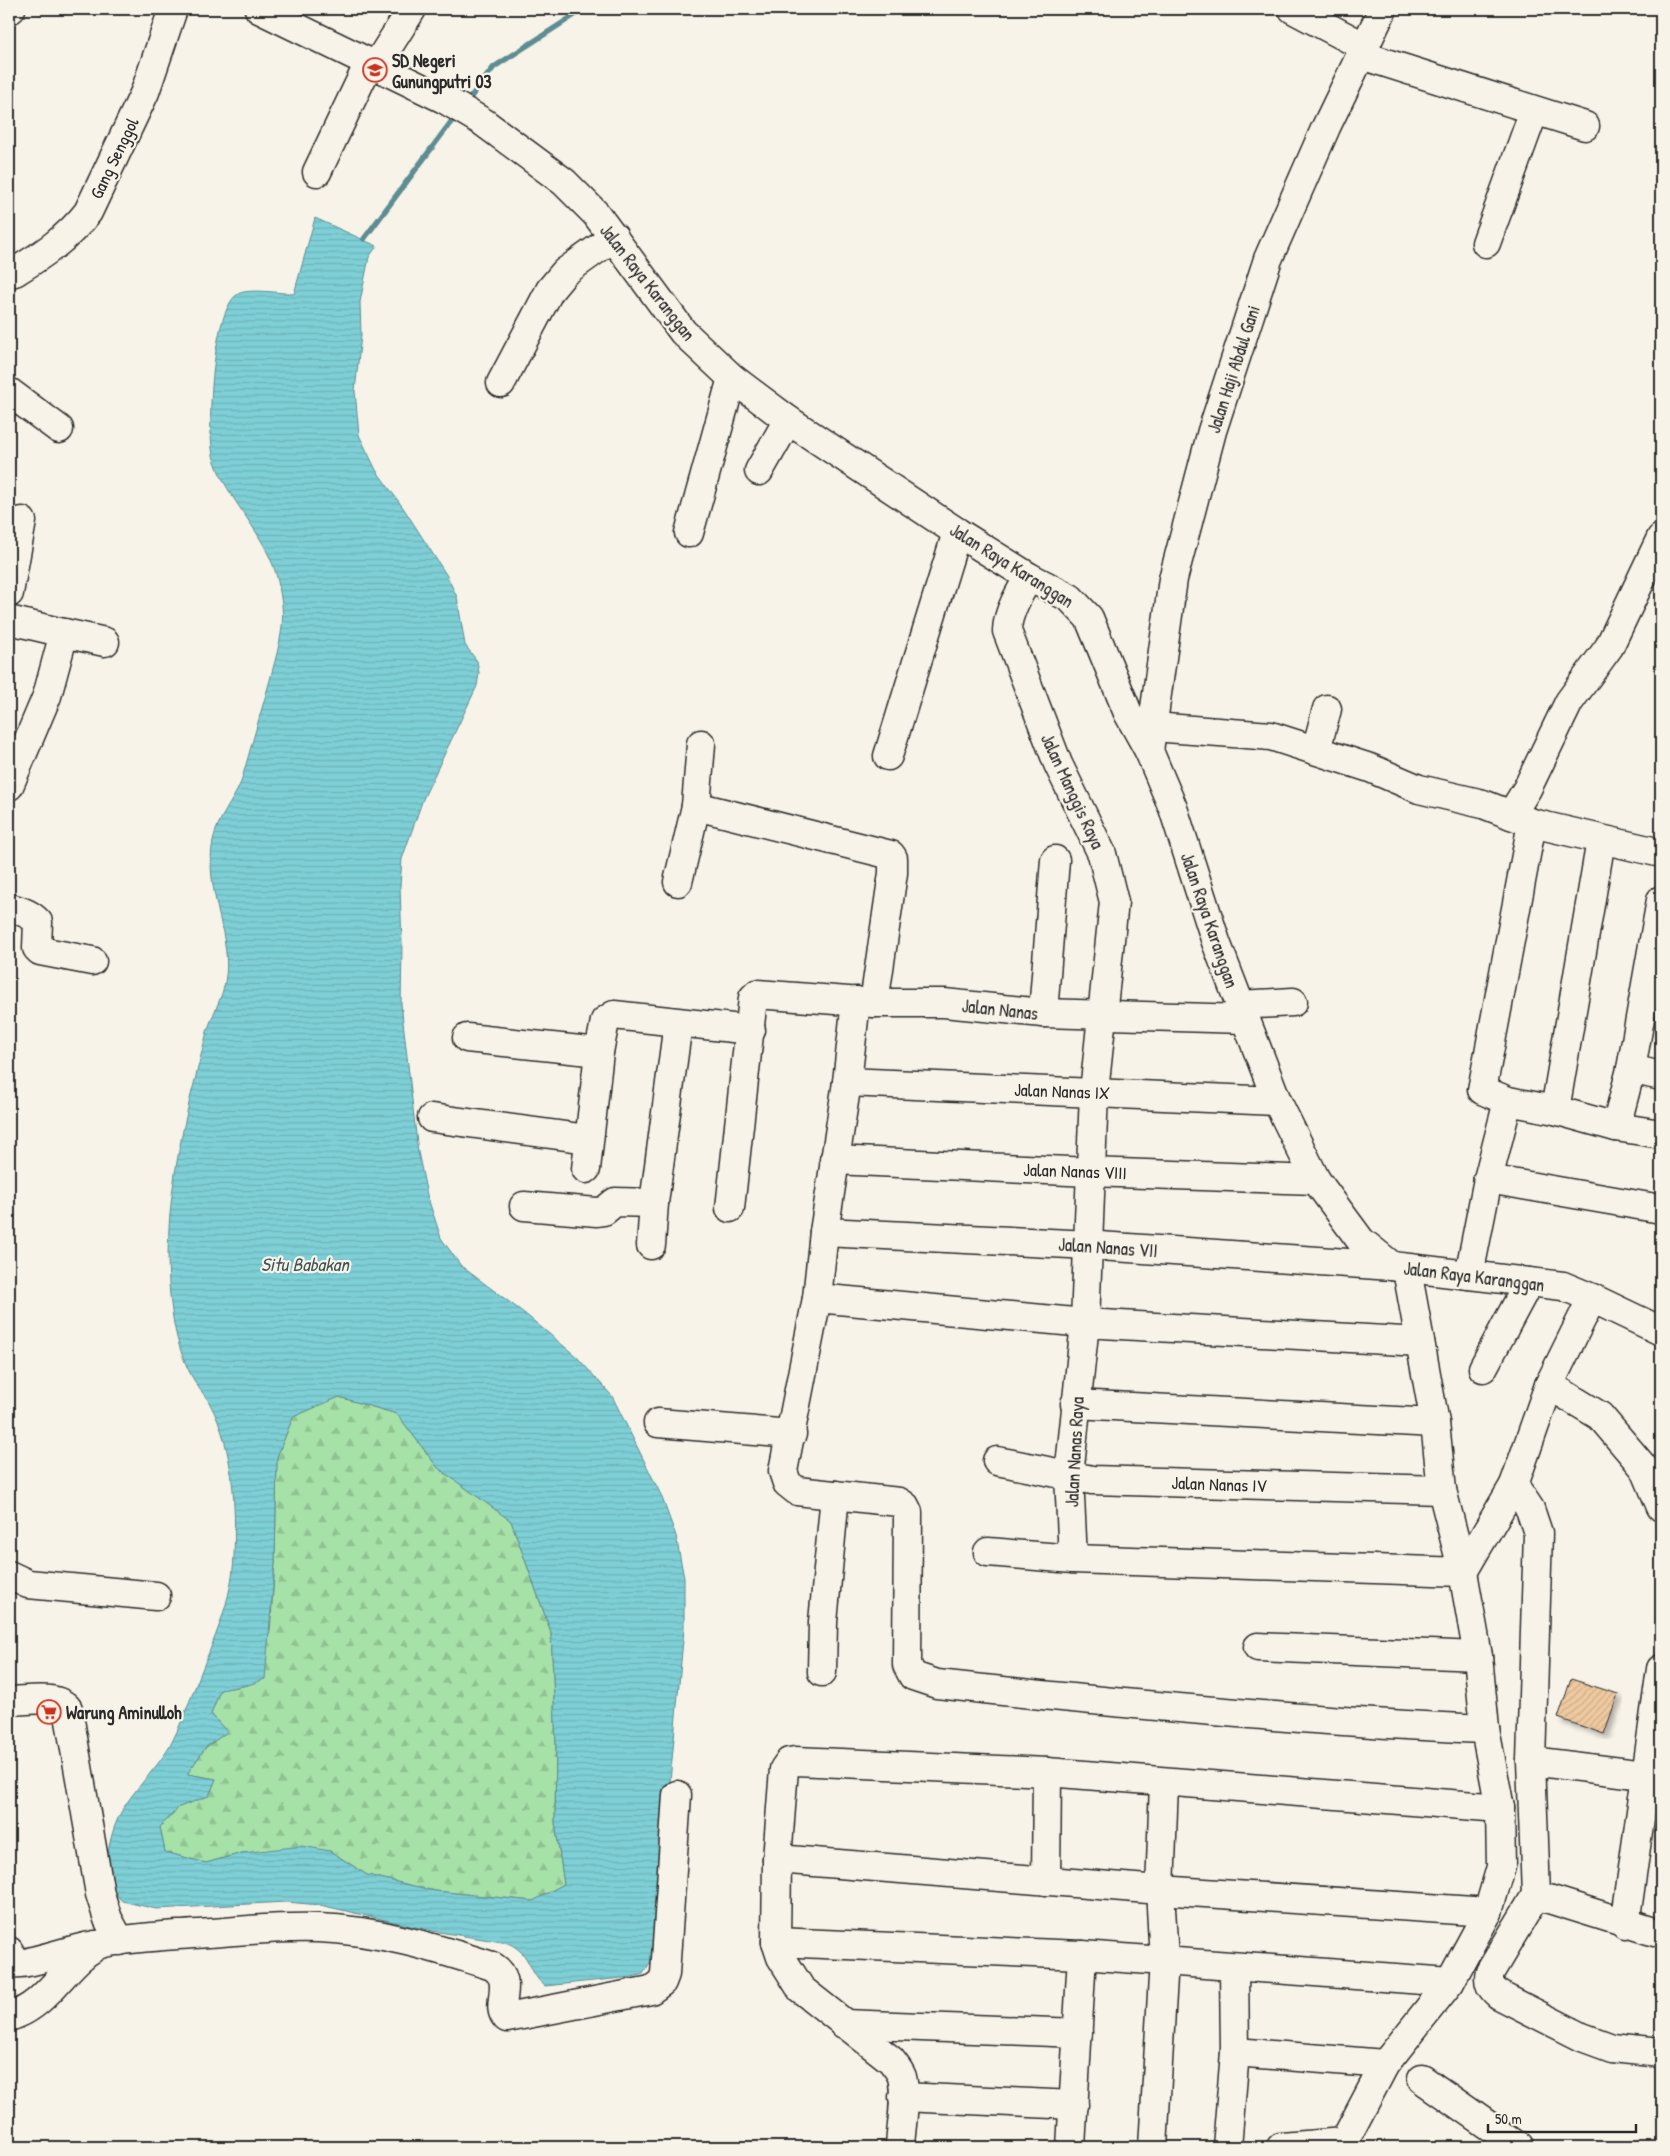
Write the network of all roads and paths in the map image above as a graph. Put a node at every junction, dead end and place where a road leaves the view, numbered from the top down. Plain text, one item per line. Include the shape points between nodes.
1 (173, 9) edge
2 (259, 9) edge
3 (412, 9) edge
4 (1293, 9) edge
5 (1383, 9) edge
6 (1363, 51) junction
7 (372, 65) junction
8 (1534, 111) junction
9 (1585, 126) dead end
10 (317, 172) dead end
11 (614, 237) junction
12 (1486, 243) dead end
13 (9, 273) edge
14 (732, 378) junction
15 (501, 383) dead end
16 (9, 392) edge
17 (788, 420) junction
18 (59, 429) dead end
19 (759, 471) dead end
20 (22, 521) dead end
21 (957, 532) junction
22 (689, 533) dead end
23 (1661, 538) edge
24 (1029, 577) junction
25 (9, 593) edge
26 (9, 620) edge
27 (64, 633) junction
28 (105, 642) dead end
29 (1327, 709) dead end
30 (1151, 739) junction
31 (701, 744) dead end
32 (1316, 750) junction
33 (888, 756) dead end
34 (9, 786) edge
35 (696, 806) junction
36 (1522, 819) junction
37 (1601, 840) junction
38 (1661, 853) edge
39 (1055, 860) dead end
40 (678, 882) dead end
41 (1661, 900) edge
42 (9, 908) edge
43 (92, 961) dead end
44 (865, 1002) junction
45 (1293, 1002) dead end
46 (1242, 1012) junction
47 (1043, 1013) junction
48 (1101, 1015) junction
49 (678, 1024) junction
50 (751, 1030) junction
51 (466, 1038) dead end
52 (599, 1052) junction
53 (1631, 1069) junction
54 (1661, 1076) edge
55 (847, 1082) junction
56 (1094, 1092) junction
57 (1508, 1100) junction
58 (1277, 1101) junction
59 (1555, 1110) junction
60 (432, 1118) dead end
61 (1616, 1127) junction
62 (1661, 1134) edge
63 (588, 1139) junction
64 (834, 1160) junction
65 (586, 1169) dead end
66 (1090, 1172) junction
67 (1488, 1179) junction
68 (1316, 1180) junction
69 (654, 1203) junction
70 (524, 1206) dead end
71 (730, 1208) dead end
72 (1661, 1209) edge
73 (824, 1232) junction
74 (651, 1245) dead end
75 (1087, 1246) junction
76 (1400, 1268) junction
77 (1469, 1275) junction
78 (1529, 1282) junction
79 (817, 1298) junction
80 (1592, 1298) junction
81 (1085, 1323) junction
82 (1661, 1331) edge
83 (1420, 1342) junction
84 (1483, 1368) dead end
85 (1549, 1385) junction
86 (1075, 1404) junction
87 (658, 1423) dead end
88 (1434, 1423) junction
89 (792, 1434) junction
90 (997, 1461) dead end
91 (1069, 1476) junction
92 (1514, 1485) junction
93 (1442, 1490) junction
94 (835, 1494) junction
95 (1661, 1507) edge
96 (988, 1552) dead end
97 (1073, 1559) junction
98 (1463, 1572) junction
99 (9, 1575) edge
100 (156, 1596) dead end
101 (1258, 1647) dead end
102 (1478, 1656) junction
103 (1661, 1669) edge
104 (822, 1672) dead end
105 (9, 1701) edge
106 (1485, 1729) junction
107 (1532, 1761) junction
108 (1047, 1772) junction
109 (1654, 1776) edge
110 (1164, 1783) junction
111 (677, 1795) dead end
112 (1500, 1808) junction
113 (777, 1859) junction
114 (1046, 1881) junction
115 (1160, 1890) junction
116 (1536, 1895) junction
117 (1488, 1912) junction
118 (1625, 1925) junction
119 (1661, 1934) edge
120 (776, 1942) junction
121 (108, 1943) junction
122 (9, 1951) edge
123 (1082, 1955) junction
124 (1164, 1960) junction
125 (1234, 1968) junction
126 (1450, 1982) junction
127 (9, 2017) edge
128 (844, 2024) junction
129 (1078, 2033) junction
130 (1235, 2052) junction
131 (1661, 2053) edge
132 (1386, 2064) junction
133 (1422, 2079) dead end
134 (903, 2097) junction
135 (1074, 2105) junction
136 (1348, 2145) edge
137 (900, 2147) edge
138 (1071, 2147) edge
139 (1153, 2147) edge
140 (1227, 2147) edge
141 (1281, 2147) edge
142 (1519, 2147) edge

1 - 13 street, Gang Senggol via 145,92 88,212 57,244
2 - 7 street, Jalan Raya Karanggan
3 - 7 street
4 - 6 street
5 - 6 street, Jalan Haji Abdul Gani
6 - 8 street
6 - 30 street, Jalan Haji Abdul Gani via 1268,259 1212,431 1173,579
7 - 10 street
7 - 11 street, Jalan Raya Karanggan via 444,99 483,122 564,182
8 - 9 street
8 - 12 street
11 - 14 street, Jalan Raya Karanggan via 683,332
11 - 15 street via 565,272 550,290
14 - 17 street, Jalan Raya Karanggan
14 - 22 street
16 - 18 street
17 - 19 street
17 - 21 street, Jalan Raya Karanggan
20 - 25 street
21 - 24 street, Jalan Raya Karanggan
21 - 33 street
23 - 36 street via 1608,647 1568,702 1527,789
24 - 30 street, Jalan Raya Karanggan via 1070,598 1089,618 1128,713
24 - 48 street, Jalan Manggis Raya via 1007,624 1007,631 1058,764 1102,854 1114,902
26 - 27 street
27 - 28 street
27 - 34 street via 47,696
29 - 32 street
30 - 32 street via 1271,736
30 - 46 street, Jalan Raya Karanggan via 1216,942
31 - 35 street
32 - 36 street via 1419,789 1483,804
35 - 40 street
35 - 44 street via 893,858 893,873
36 - 37 street
36 - 57 street via 1482,1090
37 - 38 street
37 - 59 street
39 - 47 street
41 - 53 street
42 - 43 street via 33,916 38,922 37,948 40,951
44 - 47 street, Jalan Nanas via 944,1003
44 - 50 street, Jalan Nanas via 757,994 753,998
44 - 55 street
45 - 46 street, Jalan Nanas
46 - 48 street, Jalan Nanas
46 - 58 street, Jalan Raya Karanggan
47 - 48 street, Jalan Nanas
48 - 56 street, Jalan Nanas Raya
49 - 50 street
49 - 52 street via 608,1016
49 - 69 street
50 - 71 street
51 - 52 street
52 - 63 street
53 - 54 street
53 - 61 street
55 - 56 street, Jalan Nanas IX
55 - 64 street
56 - 58 street, Jalan Nanas IX
56 - 66 street, Jalan Nanas Raya
57 - 59 street
57 - 67 street
58 - 68 street, Jalan Raya Karanggan
59 - 61 street
60 - 63 street
61 - 62 street
63 - 65 street
64 - 66 street, Jalan Nanas VIII
64 - 73 street
66 - 68 street, Jalan Nanas VIII
66 - 75 street, Jalan Nanas Raya
67 - 72 street
67 - 77 street
68 - 76 street, Jalan Raya Karanggan via 1361,1241
69 - 70 street via 616,1202 597,1212
69 - 74 street
73 - 75 street, Jalan Nanas VII
73 - 79 street
75 - 76 street, Jalan Nanas VII
75 - 81 street, Jalan Nanas Raya
76 - 77 street, Jalan Raya Karanggan
76 - 83 street
77 - 78 street, Jalan Raya Karanggan
78 - 80 street, Jalan Raya Karanggan via 1563,1286
78 - 84 street
79 - 81 street
79 - 89 street
80 - 82 street, Jalan Raya Karanggan
80 - 85 street
81 - 83 street
81 - 86 street, Jalan Nanas Raya
83 - 88 street
85 - 92 street
85 - 95 street via 1600,1416 1645,1469
86 - 88 street
86 - 91 street, Jalan Nanas Raya
87 - 89 street
88 - 93 street
89 - 94 street via 783,1471 787,1483 797,1491
90 - 91 street, Jalan Nanas IV
91 - 93 street, Jalan Nanas IV
91 - 97 street, Jalan Nanas Raya
92 - 98 street
92 - 107 street via 1530,1509 1538,1533
93 - 98 street
94 - 104 street via 823,1622
94 - 106 street via 899,1502 908,1512 907,1665 913,1676 937,1684 1138,1706
96 - 97 street
97 - 98 street
98 - 102 street
99 - 100 street via 28,1584
101 - 102 street
102 - 106 street
103 - 109 street
105 - 121 street via 55,1700 63,1702 68,1709 100,1894 108,1919
106 - 112 street
107 - 109 street
107 - 116 street
108 - 110 street
108 - 113 street via 789,1762 784,1768
108 - 114 street
109 - 118 street
110 - 112 street
110 - 115 street
111 - 121 street via 665,1974 662,1982 651,1990 506,2018 501,1971 402,1940 317,1928 162,1936
112 - 117 street via 1501,1867
113 - 114 street
113 - 120 street
114 - 115 street
115 - 117 street
115 - 124 street
116 - 118 street
116 - 131 street via 1490,1972 1489,1983 1493,1990 1582,2037 1612,2048
117 - 126 street
118 - 119 street
120 - 123 street
120 - 128 street via 781,1957 801,1989
121 - 122 street via 61,1952 25,1964 15,1963
121 - 127 street via 68,1971 22,2013
123 - 124 street
123 - 129 street
124 - 125 street
124 - 139 street
125 - 126 street
125 - 130 street
126 - 132 street
128 - 129 street
128 - 134 street via 891,2060 902,2076
129 - 135 street
130 - 132 street
130 - 140 street
132 - 136 street
133 - 142 street
134 - 135 street
134 - 137 street
135 - 138 street
136 - 141 street

